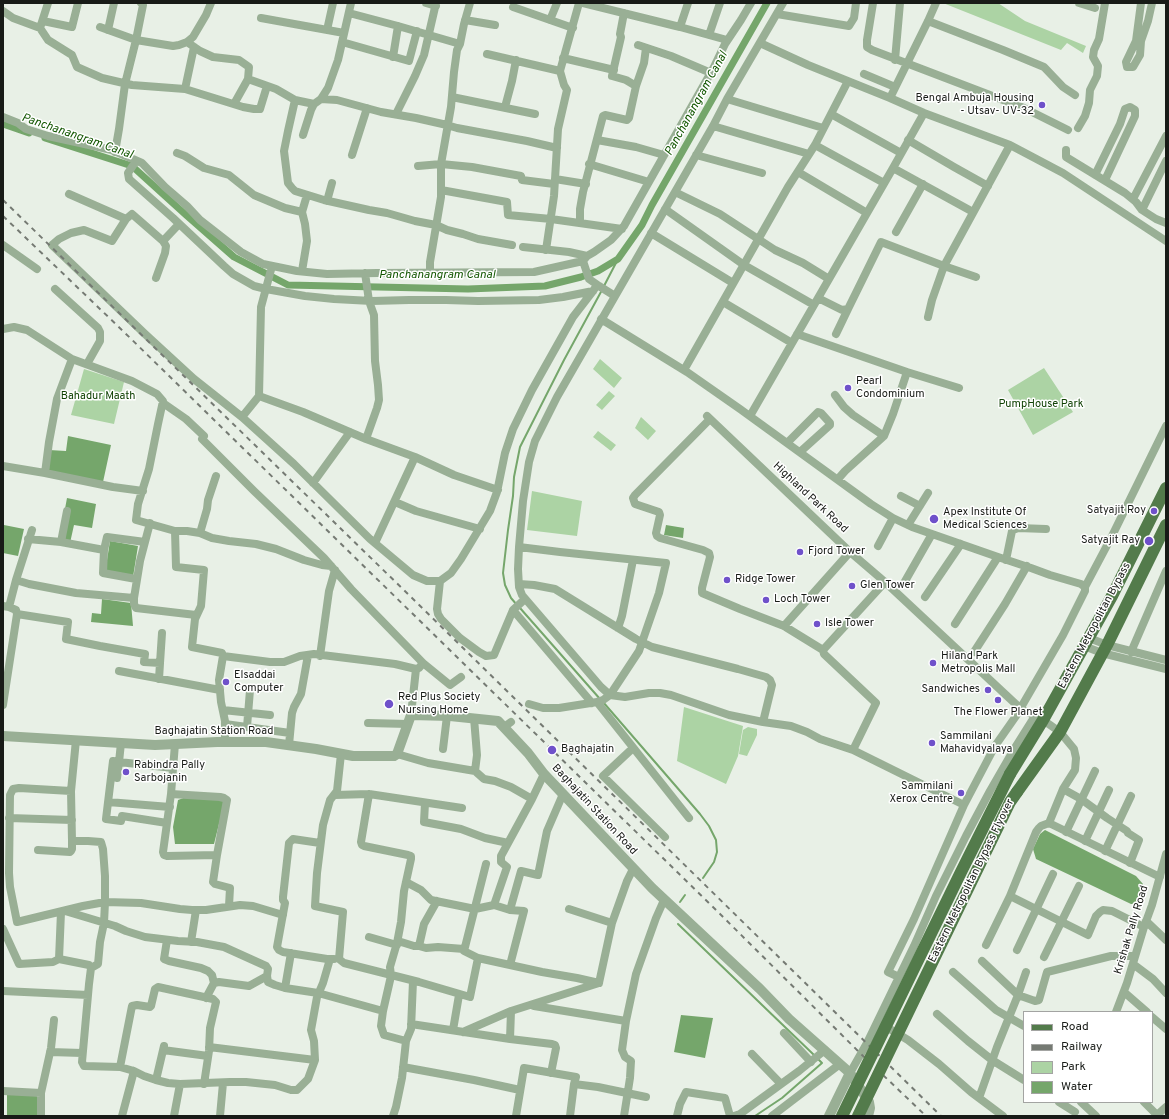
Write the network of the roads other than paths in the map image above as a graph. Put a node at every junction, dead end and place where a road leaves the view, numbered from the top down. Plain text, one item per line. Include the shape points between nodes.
1 (48, 3) edge
2 (78, 3) edge
3 (114, 3) edge
4 (141, 3) edge
5 (211, 3) edge
6 (332, 3) edge
7 (351, 3) edge
8 (426, 3) edge
9 (470, 3) edge
10 (557, 3) edge
11 (579, 3) edge
12 (584, 3) edge
13 (688, 3) edge
14 (720, 3) edge
15 (751, 3) edge
16 (783, 3) edge
17 (856, 3) edge
18 (873, 3) edge
19 (900, 3) edge
20 (936, 3) edge
21 (1079, 3) edge
22 (1105, 3) edge
23 (1141, 3) edge
24 (1152, 3) edge
25 (436, 5) edge
26 (513, 7) dead end
27 (1095, 8) dead end
28 (3, 11) edge
29 (349, 13) junction
30 (624, 13) junction
31 (777, 14) junction
32 (261, 18) dead end
33 (465, 20) junction
34 (550, 20) junction
35 (928, 21) junction
36 (42, 24) junction
37 (495, 25) dead end
38 (398, 26) junction
39 (100, 27) dead end
40 (680, 27) junction
41 (573, 28) junction
42 (108, 30) junction
43 (327, 30) junction
44 (417, 31) junction
45 (429, 34) junction
46 (709, 35) junction
47 (343, 37) junction
48 (136, 40) junction
49 (727, 40) junction
50 (760, 43) junction
51 (460, 44) junction
52 (191, 45) junction
53 (487, 54) dead end
54 (393, 57) junction
55 (563, 58) junction
56 (516, 60) junction
57 (895, 60) junction
58 (906, 64) junction
59 (614, 70) junction
60 (560, 71) junction
61 (711, 73) junction
62 (864, 74) dead end
63 (248, 79) junction
64 (848, 82) junction
65 (125, 84) junction
66 (267, 86) junction
67 (636, 86) junction
68 (895, 87) junction
69 (185, 89) junction
70 (1075, 95) dead end
71 (452, 97) junction
72 (890, 98) junction
73 (728, 99) junction
74 (295, 100) junction
75 (317, 102) junction
76 (234, 104) junction
77 (367, 108) junction
78 (505, 108) junction
79 (924, 113) junction
80 (396, 114) junction
81 (535, 114) dead end
82 (831, 114) junction
83 (3, 116) edge
84 (447, 125) junction
85 (713, 126) junction
86 (823, 128) junction
87 (1078, 128) dead end
88 (1068, 130) dead end
89 (303, 135) dead end
90 (1166, 136) edge
91 (597, 140) junction
92 (908, 140) junction
93 (815, 145) junction
94 (1010, 145) junction
95 (557, 148) junction
96 (1066, 150) dead end
97 (115, 152) junction
98 (177, 153) dead end
99 (901, 153) junction
100 (809, 154) junction
101 (352, 155) dead end
102 (696, 155) junction
103 (664, 156) junction
104 (1166, 161) edge
105 (134, 163) junction
106 (441, 164) junction
107 (589, 164) junction
108 (418, 166) dead end
109 (893, 168) junction
110 (798, 172) junction
111 (762, 173) dead end
112 (1095, 175) junction
113 (1105, 180) junction
114 (554, 182) junction
115 (650, 182) junction
116 (332, 183) dead end
117 (884, 183) junction
118 (586, 184) junction
119 (923, 184) junction
120 (988, 186) junction
121 (441, 190) junction
122 (675, 192) junction
123 (69, 194) dead end
124 (307, 194) junction
125 (1133, 199) junction
126 (327, 201) junction
127 (665, 209) junction
128 (1142, 210) junction
129 (302, 212) junction
130 (973, 212) junction
131 (867, 213) junction
132 (126, 219) junction
133 (551, 219) junction
134 (580, 223) junction
135 (1166, 223) edge
136 (179, 224) junction
137 (436, 225) junction
138 (622, 228) junction
139 (896, 232) dead end
140 (651, 233) junction
141 (759, 239) junction
142 (163, 241) junction
143 (1166, 241) edge
144 (3, 245) edge
145 (512, 245) dead end
146 (523, 247) dead end
147 (546, 250) junction
148 (585, 261) junction
149 (744, 264) junction
150 (944, 266) junction
151 (37, 269) dead end
152 (272, 269) junction
153 (302, 271) junction
154 (365, 273) junction
155 (430, 274) junction
156 (976, 277) dead end
157 (156, 278) dead end
158 (829, 279) junction
159 (733, 284) junction
160 (267, 286) junction
161 (596, 288) junction
162 (55, 289) dead end
163 (612, 294) junction
164 (369, 301) junction
165 (816, 301) junction
166 (723, 302) junction
167 (848, 309) junction
168 (928, 317) dead end
169 (601, 319) junction
170 (3, 329) edge
171 (797, 334) junction
172 (836, 334) dead end
173 (792, 343) junction
174 (72, 359) junction
175 (87, 364) junction
176 (684, 370) junction
177 (907, 372) junction
178 (960, 388) dead end
179 (835, 395) dead end
180 (259, 396) junction
181 (163, 403) junction
182 (750, 416) junction
183 (242, 417) junction
184 (1166, 426) edge
185 (350, 432) junction
186 (884, 436) junction
187 (366, 439) junction
188 (787, 443) junction
189 (800, 452) junction
190 (415, 457) junction
191 (3, 466) edge
192 (45, 473) junction
193 (216, 476) dead end
194 (838, 479) junction
195 (313, 483) junction
196 (1166, 488) edge
197 (498, 490) junction
198 (143, 491) junction
199 (928, 493) dead end
200 (901, 496) dead end
201 (395, 502) junction
202 (920, 506) junction
203 (67, 511) dead end
204 (893, 518) junction
205 (150, 523) junction
206 (908, 525) junction
207 (1166, 525) edge
208 (480, 529) junction
209 (1046, 529) dead end
210 (32, 530) dead end
211 (176, 531) junction
212 (200, 533) junction
213 (932, 534) junction
214 (28, 539) junction
215 (61, 542) junction
216 (145, 542) junction
217 (375, 543) junction
218 (961, 544) junction
219 (878, 546) dead end
220 (519, 547) junction
221 (104, 550) junction
222 (850, 552) junction
223 (998, 557) junction
224 (633, 560) junction
225 (1006, 560) junction
226 (1026, 566) junction
227 (333, 568) junction
228 (1166, 571) edge
229 (136, 579) junction
230 (16, 580) junction
231 (885, 582) junction
232 (904, 583) dead end
233 (440, 584) junction
234 (518, 584) junction
235 (1085, 587) junction
236 (925, 597) dead end
237 (134, 598) junction
238 (523, 601) junction
239 (6, 606) edge
240 (513, 610) junction
241 (17, 614) junction
242 (196, 615) junction
243 (955, 624) dead end
244 (784, 626) junction
245 (618, 628) junction
246 (162, 634) dead end
247 (642, 642) junction
248 (1087, 642) junction
249 (1104, 649) junction
250 (823, 650) junction
251 (974, 652) dead end
252 (1131, 652) junction
253 (308, 655) junction
254 (223, 656) junction
255 (320, 656) junction
256 (1166, 660) edge
257 (160, 663) junction
258 (423, 663) junction
259 (416, 669) junction
260 (1166, 669) edge
261 (119, 671) dead end
262 (461, 677) dead end
263 (158, 678) junction
264 (220, 690) junction
265 (250, 690) dead end
266 (600, 700) junction
267 (3, 703) edge
268 (529, 704) dead end
269 (1021, 709) junction
270 (223, 710) junction
271 (248, 712) junction
272 (270, 715) dead end
273 (447, 716) junction
274 (474, 718) junction
275 (1039, 718) junction
276 (409, 720) junction
277 (368, 722) dead end
278 (763, 722) junction
279 (225, 724) junction
280 (247, 727) junction
281 (290, 732) junction
282 (1060, 732) junction
283 (3, 736) edge
284 (76, 740) junction
285 (225, 742) junction
286 (121, 743) junction
287 (175, 744) junction
288 (288, 745) junction
289 (633, 748) junction
290 (443, 749) dead end
291 (853, 750) junction
292 (341, 754) junction
293 (397, 754) junction
294 (119, 762) junction
295 (173, 768) junction
296 (475, 771) junction
297 (1095, 771) dead end
298 (544, 774) junction
299 (117, 778) dead end
300 (1063, 789) junction
301 (1109, 790) dead end
302 (71, 791) junction
303 (172, 794) junction
304 (369, 794) junction
305 (563, 794) junction
306 (335, 795) junction
307 (1131, 796) dead end
308 (532, 799) junction
309 (1081, 799) junction
310 (108, 802) junction
311 (426, 803) junction
312 (964, 805) junction
313 (170, 807) junction
314 (462, 808) dead end
315 (1098, 812) junction
316 (10, 818) junction
317 (689, 818) dead end
318 (72, 820) junction
319 (167, 823) junction
320 (1049, 823) junction
321 (1117, 824) junction
322 (1066, 832) junction
323 (6, 834) edge
324 (665, 837) dead end
325 (1085, 841) junction
326 (72, 842) junction
327 (320, 843) junction
328 (508, 843) junction
329 (38, 850) dead end
330 (1105, 851) junction
331 (1166, 854) edge
332 (217, 855) junction
333 (1130, 863) junction
334 (486, 864) dead end
335 (507, 867) junction
336 (633, 869) junction
337 (520, 871) junction
338 (1053, 874) dead end
339 (1160, 877) junction
340 (406, 882) junction
341 (1079, 886) dead end
342 (1010, 896) junction
343 (664, 900) junction
344 (437, 901) junction
345 (105, 902) junction
346 (494, 905) junction
347 (229, 906) junction
348 (569, 909) dead end
349 (1036, 909) junction
350 (196, 910) junction
351 (475, 910) junction
352 (510, 910) junction
353 (63, 911) junction
354 (283, 915) junction
355 (17, 922) junction
356 (1062, 922) junction
357 (104, 923) junction
358 (612, 923) junction
359 (1145, 924) junction
360 (3, 927) edge
361 (369, 937) dead end
362 (167, 940) junction
363 (1166, 940) edge
364 (191, 942) junction
365 (397, 943) junction
366 (986, 945) dead end
367 (419, 946) junction
368 (464, 950) junction
369 (1017, 950) dead end
370 (291, 953) junction
371 (1044, 957) dead end
372 (478, 958) junction
373 (59, 959) junction
374 (334, 959) junction
375 (1134, 960) junction
376 (982, 961) dead end
377 (510, 965) junction
378 (91, 968) junction
379 (953, 972) dead end
380 (1026, 972) dead end
381 (267, 976) junction
382 (392, 976) junction
383 (899, 978) junction
384 (413, 981) junction
385 (214, 983) junction
386 (599, 983) junction
387 (285, 988) junction
388 (3, 992) edge
389 (1124, 992) junction
390 (318, 993) junction
391 (1166, 993) edge
392 (88, 995) junction
393 (459, 995) junction
394 (1018, 995) junction
395 (206, 998) junction
396 (531, 1005) junction
397 (382, 1011) junction
398 (511, 1011) junction
399 (1116, 1011) edge
400 (1146, 1011) edge
401 (937, 1014) dead end
402 (1009, 1017) junction
403 (1166, 1017) edge
404 (1153, 1018) edge
405 (54, 1020) dead end
406 (626, 1021) junction
407 (878, 1021) junction
408 (1159, 1023) junction
409 (411, 1024) junction
410 (1023, 1025) edge
411 (1166, 1029) edge
412 (453, 1030) junction
413 (463, 1032) junction
414 (784, 1033) dead end
415 (510, 1039) junction
416 (406, 1041) junction
417 (209, 1047) junction
418 (50, 1052) junction
419 (82, 1052) junction
420 (752, 1054) dead end
421 (208, 1056) junction
422 (817, 1057) junction
423 (315, 1060) junction
424 (992, 1060) junction
425 (840, 1064) junction
426 (120, 1067) junction
427 (403, 1067) junction
428 (134, 1071) junction
429 (551, 1073) junction
430 (850, 1073) junction
431 (1023, 1079) edge
432 (156, 1080) junction
433 (223, 1083) junction
434 (180, 1084) junction
435 (204, 1084) junction
436 (574, 1084) junction
437 (781, 1084) junction
438 (520, 1090) junction
439 (3, 1091) edge
440 (41, 1092) junction
441 (628, 1092) junction
442 (646, 1097) dead end
443 (979, 1098) junction
444 (1060, 1103) edge
445 (1080, 1103) edge
446 (1081, 1103) edge
447 (1145, 1103) edge
448 (1166, 1107) edge
449 (1074, 1114) edge
450 (1156, 1115) edge
451 (41, 1116) edge
452 (122, 1116) edge
453 (174, 1116) edge
454 (220, 1116) edge
455 (393, 1116) edge
456 (516, 1116) edge
457 (570, 1116) edge
458 (624, 1116) edge
459 (677, 1116) edge
460 (730, 1116) edge
461 (734, 1116) edge
462 (772, 1116) edge
463 (829, 1116) edge
464 (842, 1116) edge
465 (858, 1116) edge
466 (868, 1116) edge
467 (1003, 1116) edge
468 (1096, 1116) edge

1 - 36 street
2 - 36 street via 72,27
3 - 42 street
4 - 48 street via 143,5
5 - 52 street
6 - 43 street
7 - 29 street
8 - 25 street
9 - 33 street
10 - 34 street
11 - 41 street
12 - 30 street
13 - 40 street
14 - 46 street
15 - 49 street
16 - 31 street
17 - 31 street via 854,18 849,26
18 - 57 street via 867,47
19 - 57 street
20 - 35 street
21 - 27 street
22 - 87 street via 1093,57 1098,66 1097,76 1090,90 1085,116
23 - 24 street via 1136,41 1126,62 1127,67 1134,67 1140,55 1141,41
25 - 45 street
26 - 34 street
28 - 36 street via 14,18
29 - 38 street
29 - 47 street
30 - 40 street
30 - 59 street
31 - 50 street
32 - 43 street
33 - 37 street
33 - 51 street
34 - 41 street
35 - 58 street
35 - 70 street via 1044,67 1063,87
36 - 65 street via 48,40 72,55 77,68
38 - 44 street
38 - 54 street
39 - 42 street
40 - 46 street
41 - 55 street
42 - 48 street
43 - 47 street
44 - 45 street
44 - 54 street via 409,61
45 - 51 street
45 - 80 street via 424,55
46 - 49 street
47 - 54 street
47 - 75 street via 328,88
48 - 52 street via 173,46
48 - 65 street
49 - 61 street
50 - 64 street
50 - 73 street
51 - 71 street
52 - 63 street via 213,57 239,60 249,67
52 - 69 street
53 - 56 street
55 - 59 street
55 - 60 street
56 - 60 street
56 - 78 street
57 - 58 street
58 - 68 street
58 - 88 street via 1024,108
59 - 67 street via 612,76
60 - 95 street via 567,90 559,123
61 - 67 street via 642,47 644,63
61 - 103 street
62 - 68 street
63 - 66 street
63 - 76 street
64 - 72 street
64 - 82 street
65 - 69 street
65 - 97 street
66 - 74 street
66 - 76 street via 260,109
67 - 91 street via 629,118 627,120 604,116
68 - 72 street
69 - 76 street
71 - 78 street
71 - 84 street
72 - 79 street
73 - 85 street
73 - 86 street
74 - 75 street
74 - 124 street via 284,151 288,183 295,191
75 - 77 street via 337,100
75 - 89 street via 311,110
77 - 80 street
77 - 101 street
78 - 81 street
79 - 92 street
79 - 94 street
80 - 84 street
82 - 86 street
82 - 99 street
83 - 97 street via 26,129
84 - 95 street
84 - 106 street
85 - 100 street
85 - 102 street
86 - 93 street
90 - 125 street
91 - 103 street via 636,147
91 - 107 street
92 - 99 street
92 - 120 street
93 - 100 street
93 - 117 street
94 - 120 street
94 - 143 street via 1063,173
95 - 114 street
96 - 112 street via 1066,157
97 - 105 street
98 - 129 street via 204,168 229,175 254,195
99 - 109 street
100 - 110 street
102 - 111 street
102 - 122 street
103 - 115 street
104 - 128 street
105 - 136 street via 128,173 129,179
105 - 152 street via 142,163 200,220 241,252
106 - 108 street
106 - 114 street via 521,176 522,180
106 - 121 street
107 - 115 street
107 - 118 street
109 - 117 street
109 - 119 street
110 - 131 street
110 - 141 street
112 - 113 street
112 - 113 street via 1125,109 1130,107 1135,110 1135,116
113 - 125 street
114 - 118 street
114 - 133 street
115 - 138 street
116 - 126 street
117 - 131 street
118 - 134 street via 581,200
119 - 130 street
119 - 139 street
120 - 130 street
121 - 133 street via 507,202 508,215
121 - 137 street
122 - 127 street
122 - 141 street via 720,214
123 - 132 street
124 - 126 street
124 - 129 street
125 - 128 street
126 - 137 street
127 - 140 street
127 - 149 street
128 - 135 street
129 - 153 street via 307,241
130 - 150 street
131 - 158 street
132 - 142 street via 132,214
132 - 183 street via 112,241 84,230 71,233 52,245 188,374
133 - 134 street
133 - 147 street
134 - 138 street
136 - 142 street
136 - 160 street via 233,274 254,286
137 - 145 street via 478,239
137 - 155 street
138 - 148 street
140 - 159 street
140 - 163 street
141 - 149 street
141 - 158 street
142 - 157 street via 166,246 165,253
144 - 151 street
146 - 147 street
147 - 148 street via 569,252
148 - 155 street via 534,272
148 - 161 street via 589,279
149 - 159 street
149 - 165 street
150 - 156 street
150 - 167 street via 881,242
150 - 168 street
152 - 153 street
152 - 160 street
153 - 154 street via 326,274
154 - 155 street
154 - 164 street
158 - 165 street
159 - 166 street
160 - 164 street via 334,299
160 - 180 street via 261,307
161 - 163 street
161 - 164 street via 563,297 539,300
161 - 197 street via 573,317 513,429 505,453
162 - 175 street via 100,332 100,341
163 - 169 street
164 - 187 street via 374,315 378,400
165 - 167 street via 842,310
165 - 171 street
166 - 173 street
166 - 176 street
167 - 172 street
169 - 176 street
169 - 220 street via 556,397 535,440 528,462
170 - 174 street via 14,327 27,330
171 - 173 street
171 - 177 street
173 - 182 street
174 - 175 street
174 - 192 street via 57,399
175 - 181 street via 132,381 157,394
176 - 182 street
177 - 178 street
177 - 186 street
179 - 186 street via 853,415
180 - 183 street
180 - 185 street
181 - 198 street
181 - 227 street via 204,436 202,439
182 - 188 street
183 - 195 street
184 - 235 street
185 - 187 street
185 - 195 street
186 - 194 street
187 - 190 street
188 - 189 street
188 - 189 street via 818,412 821,413 830,425
189 - 194 street
190 - 197 street via 454,475
190 - 201 street
191 - 192 street
192 - 198 street
193 - 212 street
194 - 204 street
195 - 217 street
196 - 248 main road, Eastern Metropolitan Bypass
197 - 208 street
198 - 205 street via 136,520
199 - 202 street
200 - 202 street
201 - 208 street via 416,511
201 - 217 street
202 - 206 street
203 - 215 street
204 - 206 street
204 - 219 street
205 - 211 street
205 - 216 street
206 - 213 street
207 - 249 main road, Eastern Metropolitan Bypass Flyover
208 - 233 street via 451,573
209 - 225 street via 1013,530
210 - 214 street
211 - 212 street
211 - 242 street via 176,567 204,570 201,606
212 - 227 street via 212,538 276,549
213 - 218 street
213 - 232 street
214 - 215 street
214 - 230 street
215 - 221 street
216 - 221 street via 107,537
216 - 229 street
217 - 233 street via 413,575
218 - 223 street
218 - 236 street
220 - 224 street
220 - 234 street
221 - 229 street via 103,573
222 - 231 street, Highland Park Road
222 - 244 street
222 - 244 street, Highland Park Road via 708,418 633,498 635,504 659,512 657,536 709,553 702,593
223 - 225 street
223 - 243 street
224 - 245 street
224 - 247 street via 666,563 659,593
225 - 226 street
226 - 235 street
226 - 251 street
227 - 255 street
227 - 258 street
228 - 252 street
229 - 237 street
230 - 237 street via 76,593
230 - 239 street
231 - 250 street
231 - 269 street, Highland Park Road
233 - 240 street via 437,609 441,619 460,638 486,656 494,655
234 - 238 street
234 - 245 street via 555,589
235 - 269 street via 1063,635
237 - 242 street via 136,608
238 - 240 street
238 - 266 street via 601,687
239 - 241 street via 16,610
240 - 266 street
241 - 257 street via 68,622 66,639 145,654 144,662
241 - 267 street
242 - 254 street via 192,647 216,651
244 - 250 street
245 - 247 street
246 - 257 street
247 - 266 street via 634,658
247 - 278 street via 770,680 772,685
248 - 249 street
248 - 275 main road, Eastern Metropolitan Bypass
249 - 252 street
249 - 260 street
249 - 282 main road, Eastern Metropolitan Bypass Flyover
250 - 291 street via 824,654 876,703
252 - 256 street
253 - 254 street via 284,662
253 - 255 street
253 - 281 street via 304,683 294,707
254 - 264 street
255 - 259 street via 395,664
257 - 263 street
258 - 259 street
258 - 262 street via 450,685
259 - 276 street
261 - 263 street
263 - 264 street
264 - 270 street
265 - 271 street
266 - 268 street via 559,708 543,708
266 - 278 street via 660,693 729,715
266 - 289 street
269 - 275 street, Highland Park Road
269 - 312 street via 995,746
270 - 271 street
270 - 279 street
271 - 272 street
271 - 280 street
273 - 274 street, Baghajatin Station Road
273 - 276 street, Baghajatin Station Road
273 - 290 street
274 - 296 street via 477,755
274 - 298 street, Baghajatin Station Road via 508,725
275 - 282 street, Highland Park Road
275 - 383 street via 1013,751 990,790 936,896
275 - 464 main road, Eastern Metropolitan Bypass Flyover, bridge
276 - 277 street
276 - 293 street
278 - 291 street via 790,726
279 - 280 street
279 - 285 street
280 - 281 street
281 - 288 street
282 - 300 street, Highland Park Road via 1074,749 1076,758 1074,770
282 - 465 main road, Eastern Metropolitan Bypass Flyover, bridge via 1010,802
283 - 284 street, Baghajatin Station Road
284 - 286 street, Baghajatin Station Road
284 - 302 street
285 - 287 street, Baghajatin Station Road
285 - 288 street, Baghajatin Station Road
286 - 287 street, Baghajatin Station Road
286 - 294 street
287 - 295 street
288 - 292 street, Baghajatin Station Road
289 - 317 street
289 - 324 street via 603,776
291 - 312 street
292 - 293 street, Baghajatin Station Road
292 - 306 street
293 - 296 street via 428,763
294 - 295 street
294 - 299 street
294 - 310 street via 113,761
295 - 303 street
296 - 308 street via 484,779 495,780
297 - 309 street
298 - 305 street, Baghajatin Station Road
298 - 308 street
300 - 309 street
300 - 320 street, Highland Park Road
301 - 315 street
302 - 316 street via 13,789 10,795
302 - 318 street
303 - 313 street
303 - 332 street via 220,797 227,800
304 - 306 street
304 - 311 street
304 - 340 street via 362,845 411,856
305 - 336 street, Baghajatin Station Road
305 - 337 street via 547,831 538,874
306 - 327 street via 330,800
307 - 321 street
308 - 328 street
309 - 315 street
309 - 322 street
310 - 313 street
310 - 319 street via 106,819 121,820 122,816
311 - 314 street
311 - 328 street via 424,822 461,829
312 - 383 street via 888,972
313 - 319 street
315 - 321 street
315 - 325 street
316 - 318 street
316 - 323 street
318 - 326 street
319 - 332 street via 164,855
320 - 322 street
320 - 342 street via 1039,828
321 - 330 street
321 - 333 street via 1139,840
322 - 325 street
323 - 355 street via 9,880
325 - 330 street
326 - 329 street via 70,852
326 - 345 street via 101,842 103,845
327 - 354 street via 293,839 290,841 282,897 285,903
327 - 374 street via 314,906 343,912
328 - 335 street via 501,856 501,862
330 - 333 street
331 - 339 street, Krishak Pally Road
332 - 347 street via 213,882 230,888
333 - 339 street
334 - 351 street
335 - 337 street
335 - 346 street
336 - 343 street, Baghajatin Station Road
336 - 358 street
337 - 352 street
338 - 349 street
339 - 359 street, Krishak Pally Road
340 - 344 street via 421,890 431,900
340 - 365 street
341 - 356 street
342 - 349 street
342 - 366 street
343 - 406 street via 636,974
343 - 422 street, Baghajatin Station Road via 789,1018
344 - 351 street
344 - 367 street via 424,924
345 - 350 street via 141,903 180,910
345 - 353 street
345 - 357 street
346 - 351 street
346 - 352 street
347 - 350 street
347 - 354 street via 253,906
348 - 358 street
349 - 356 street
349 - 369 street
350 - 364 street
351 - 368 street
352 - 377 street via 524,911
353 - 355 street
353 - 357 street
353 - 373 street
354 - 370 street via 277,947 283,952
355 - 360 street
356 - 359 street via 1088,935 1096,916 1107,910
356 - 371 street
357 - 362 street via 145,937
357 - 378 street via 98,964
358 - 386 street
359 - 363 street
359 - 375 street, Krishak Pally Road
360 - 373 street via 19,964 53,962
361 - 365 street
362 - 364 street
362 - 385 street via 164,959 202,968 212,975
364 - 381 street via 224,947 266,966
365 - 367 street
365 - 382 street via 390,967
367 - 368 street
368 - 372 street
370 - 374 street
370 - 387 street
372 - 377 street
372 - 393 street via 470,998
373 - 378 street via 89,964
374 - 382 street
374 - 390 street
375 - 389 street, Krishak Pally Road
375 - 391 street
375 - 394 street via 1111,956 1047,972 1039,1000
376 - 394 street
377 - 386 street
378 - 392 street
379 - 402 street via 996,1010
380 - 394 street
381 - 385 street via 249,986
381 - 387 street via 268,982
382 - 384 street
382 - 397 street
383 - 407 street
384 - 393 street
384 - 409 street
385 - 395 street
386 - 396 street
387 - 390 street
388 - 392 street
389 - 399 street, Krishak Pally Road
389 - 400 street
390 - 397 street
390 - 423 street via 311,1030
392 - 419 street
393 - 412 street
394 - 402 street
395 - 417 street via 216,1002
395 - 426 street via 158,987 155,988 150,1007 132,1006
396 - 398 street
396 - 406 street
397 - 416 street via 381,1026 384,1035
398 - 413 street
398 - 415 street
401 - 424 street
402 - 410 street
402 - 424 street
403 - 408 street
404 - 408 street
405 - 418 street
406 - 441 street via 622,1050 625,1057 631,1061
407 - 430 street
407 - 443 street via 940,1064
408 - 411 street
409 - 412 street
409 - 416 street
412 - 413 street
413 - 415 street
414 - 422 street
415 - 429 street via 555,1045
416 - 427 street
417 - 421 street
417 - 423 street
418 - 419 street
418 - 440 street
419 - 426 street via 84,1066
420 - 437 street
421 - 432 street via 164,1048
421 - 435 street
422 - 425 street, Baghajatin Station Road
422 - 437 street
423 - 433 street via 308,1079 297,1090 246,1082
424 - 431 street
424 - 443 street
425 - 430 street, Baghajatin Station Road
425 - 462 street
426 - 428 street
427 - 438 street
427 - 455 street
428 - 432 street
428 - 452 street
429 - 436 street via 576,1077
429 - 438 street via 524,1068
430 - 463 street
430 - 466 street, Baghajatin Station Road via 869,1102
432 - 434 street
433 - 435 street
433 - 454 street
434 - 435 street
434 - 453 street
436 - 441 street
436 - 457 street
437 - 461 street
438 - 456 street
439 - 440 street
440 - 451 street
441 - 442 street
441 - 458 street
443 - 467 street
444 - 449 street
445 - 449 street
446 - 468 street
447 - 450 street
448 - 450 street
459 - 460 street via 686,1092 725,1098

